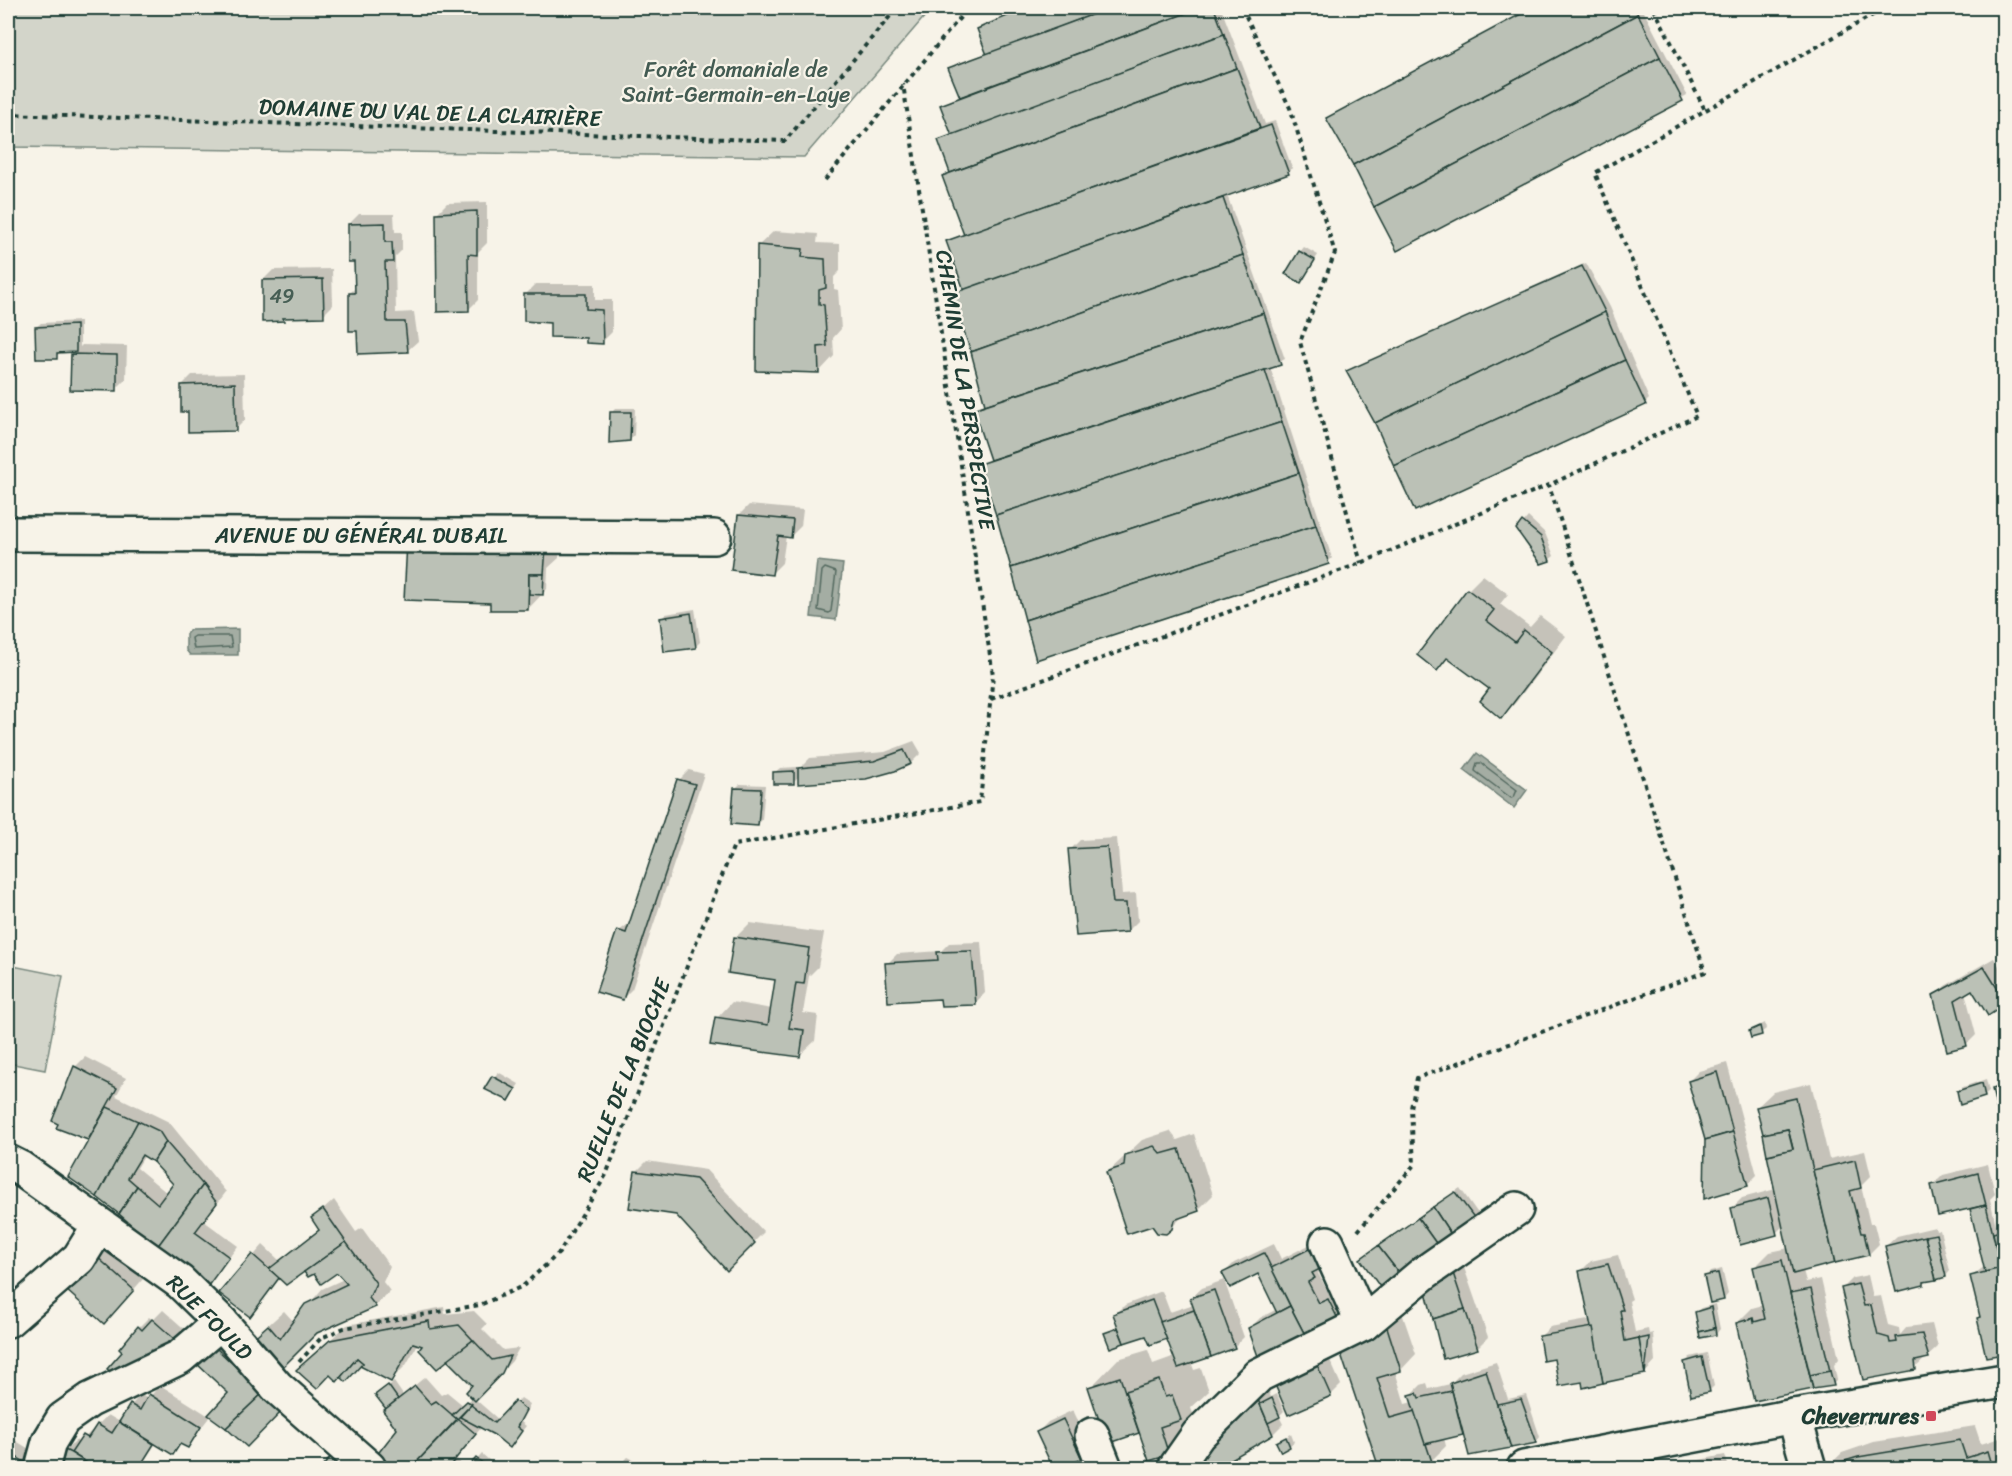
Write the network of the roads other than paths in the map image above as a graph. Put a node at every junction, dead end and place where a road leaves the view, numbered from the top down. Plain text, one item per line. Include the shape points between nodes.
1 (8, 534) edge
2 (714, 537) dead end
3 (8, 1162) edge
4 (1516, 1209) dead end
5 (99, 1226) junction
6 (1331, 1251) road end
7 (8, 1320) edge
8 (221, 1322) junction
9 (1363, 1324) junction
10 (2004, 1381) edge
11 (1794, 1416) junction
12 (1092, 1435) dead end
13 (42, 1468) edge
14 (369, 1468) edge
15 (1105, 1468) edge
16 (1175, 1468) edge
17 (1524, 1468) edge
18 (1809, 1468) edge

1 - 2 street, AVENUE DU GÉNÉRAL DUBAIL
3 - 5 street, RUE FOULD
4 - 9 street via 1424,1273
5 - 7 street via 79,1258
5 - 8 street, RUE FOULD via 180,1282
6 - 9 street
8 - 13 street via 180,1358 90,1400 63,1419 49,1443
8 - 14 street, RUE FOULD via 277,1386
9 - 16 street via 1259,1375 1198,1435
10 - 11 street
11 - 17 street
11 - 18 street
12 - 15 street

